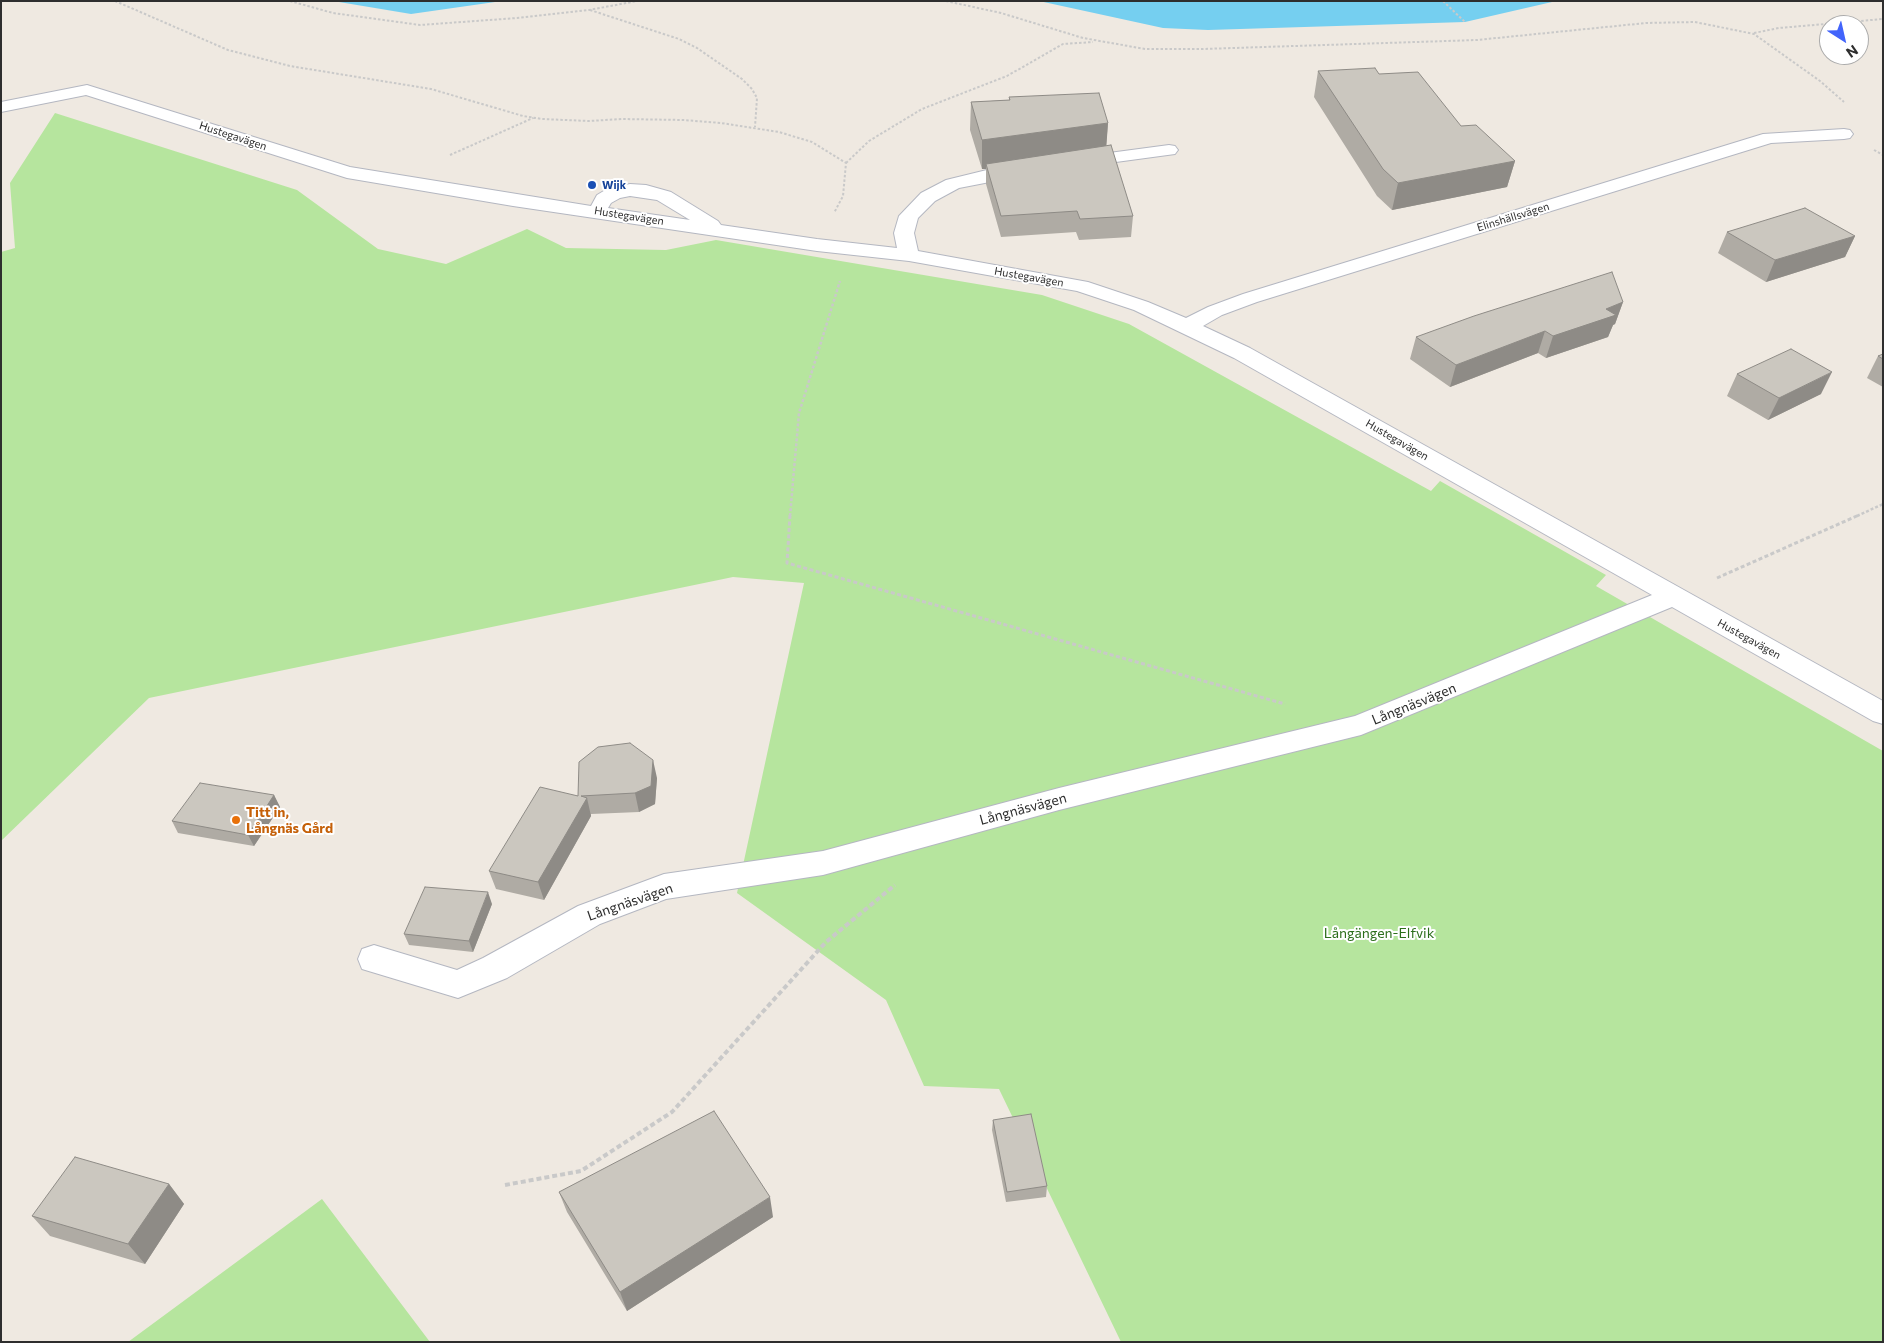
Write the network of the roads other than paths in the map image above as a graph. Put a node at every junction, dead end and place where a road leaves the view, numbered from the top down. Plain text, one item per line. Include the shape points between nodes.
1 (1, 107) edge
2 (1844, 134) road end
3 (1169, 150) dead end
4 (1062, 164) edge
5 (1043, 167) edge
6 (597, 212) junction
7 (718, 230) junction
8 (909, 256) junction
9 (1187, 326) junction
10 (1672, 597) junction
11 (1883, 714) edge
12 (374, 958) dead end

1 - 6 street, Hustegavägen via 87,90 347,172
2 - 9 street, Elinshällsvägen via 1769,138 1250,298
3 - 4 street
5 - 8 street via 953,184 928,197 908,216 904,233
6 - 7 street, Hustegavägen
6 - 7 street via 604,199 614,193 646,191 671,200
7 - 8 street, Hustegavägen
8 - 9 street, Hustegavägen via 1081,286
9 - 10 street, Hustegavägen via 1242,353
10 - 11 street, Hustegavägen
10 - 12 street, Långnäsvägen via 1361,726 1059,798 823,863 664,887 589,915 495,968 458,984

